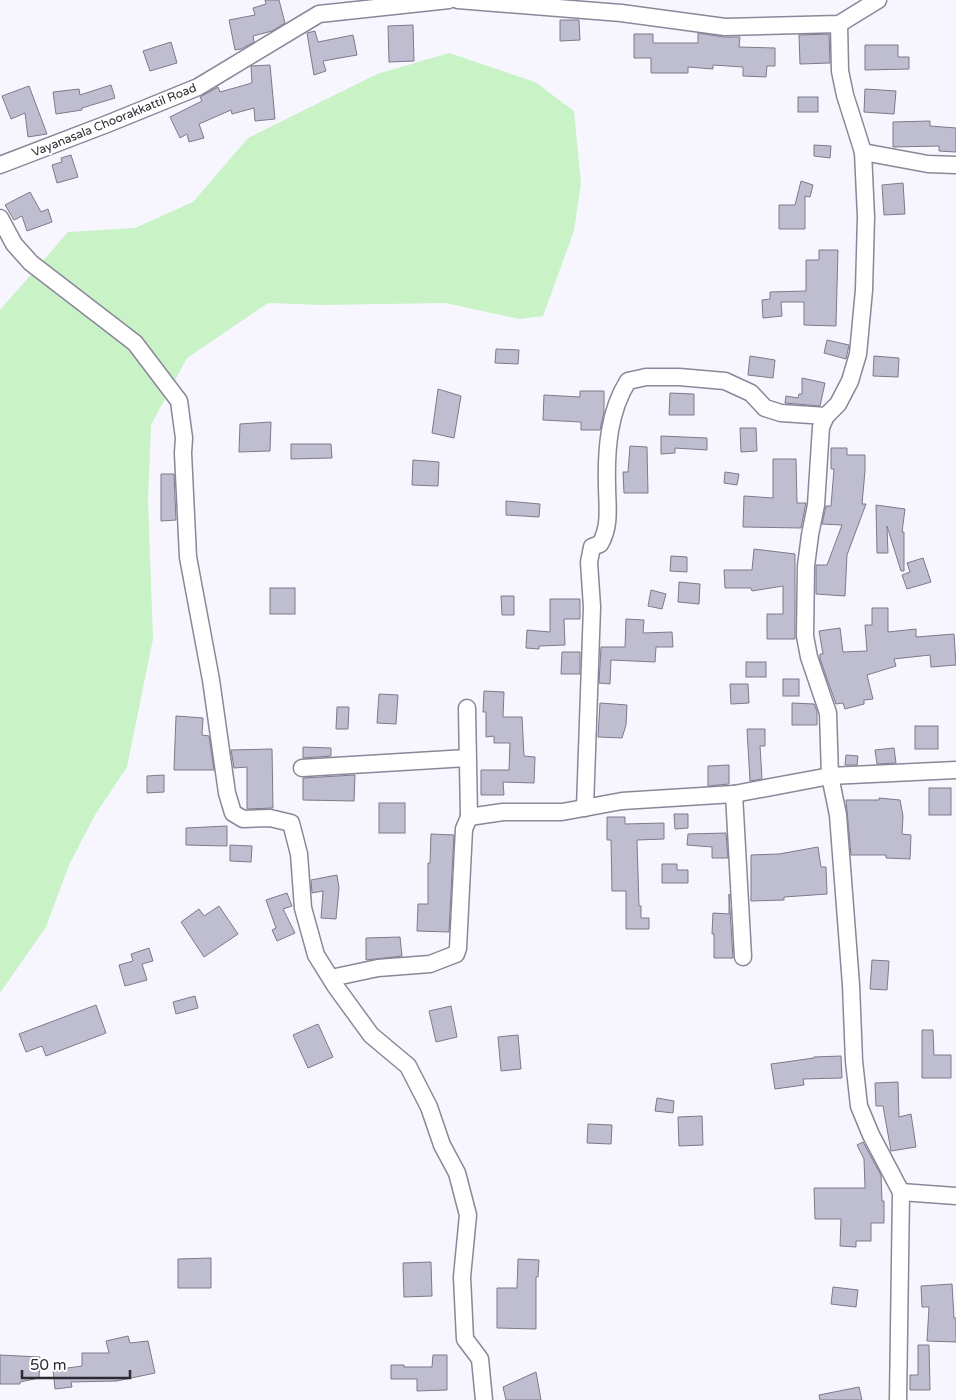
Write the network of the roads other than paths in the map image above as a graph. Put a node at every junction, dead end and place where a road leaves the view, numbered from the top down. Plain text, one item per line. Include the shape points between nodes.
1 (449, 0) edge
2 (458, 0) edge
3 (878, 0) edge
4 (530, 3) edge
5 (556, 4) edge
6 (839, 24) junction
7 (863, 152) junction
8 (0, 165) edge
9 (956, 165) edge
10 (0, 218) edge
11 (826, 416) junction
12 (467, 708) dead end
13 (467, 758) junction
14 (302, 768) dead end
15 (956, 770) edge
16 (830, 776) junction
17 (734, 794) junction
18 (585, 808) junction
19 (469, 817) junction
20 (743, 957) dead end
21 (331, 978) junction
22 (901, 1192) junction
23 (956, 1196) edge
24 (484, 1400) edge
25 (898, 1400) edge

1 - 8 street, Vayanasala Choorakkattil Road via 319,14 198,87
2 - 4 street
3 - 6 street
4 - 5 street
5 - 6 street via 725,27
6 - 7 street via 844,95
7 - 9 street via 928,164
7 - 11 street via 866,217 858,354 850,381 838,404
10 - 21 street via 14,244 31,263 135,343 179,401 184,438 188,557 211,680 227,793 233,813 243,819 270,818 291,823 298,854 303,908 316,955
11 - 16 street via 821,427 816,505 806,566 805,636 828,713
11 - 18 street via 781,413 765,408 751,394 725,381 646,378 628,381 623,389 608,442 606,535 600,544 592,547 589,562 592,607
12 - 13 street
13 - 14 street
13 - 19 street
15 - 16 street
16 - 17 street
16 - 22 street via 838,815 859,1106
17 - 18 street via 622,801
17 - 20 street
18 - 19 street
19 - 21 street via 464,829 456,954 430,964 378,968
21 - 24 street via 371,1035 408,1066 457,1172 468,1215 462,1277 464,1339 480,1359
22 - 23 street
22 - 25 street

